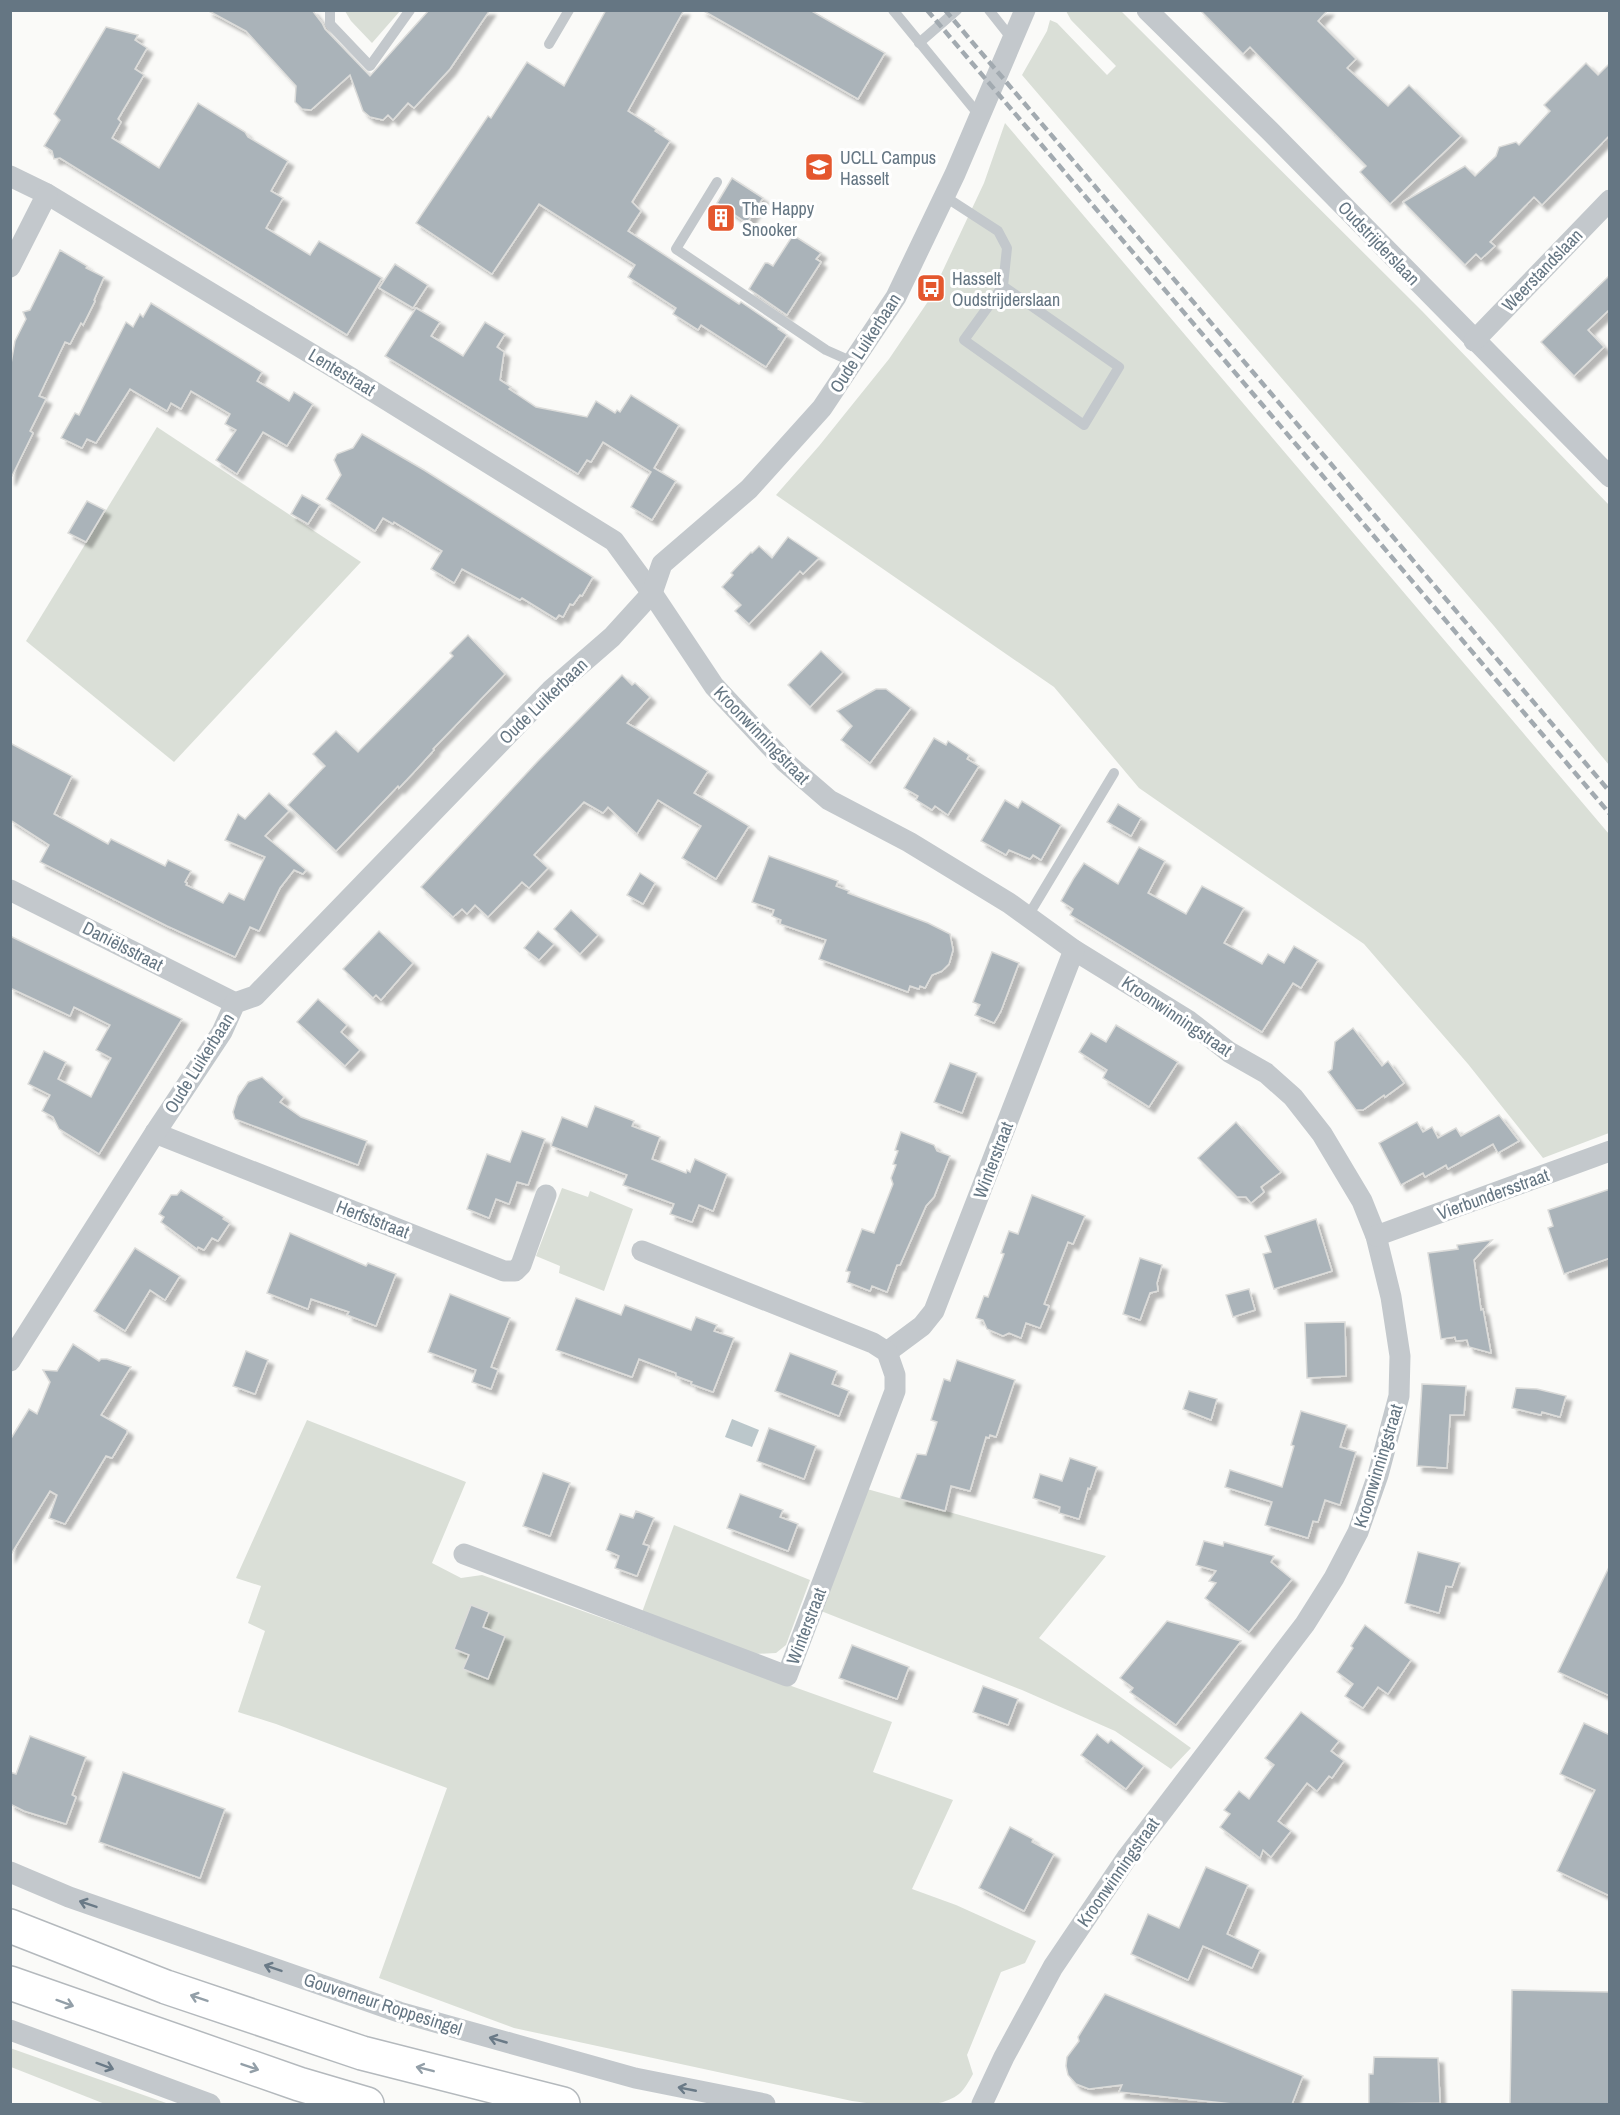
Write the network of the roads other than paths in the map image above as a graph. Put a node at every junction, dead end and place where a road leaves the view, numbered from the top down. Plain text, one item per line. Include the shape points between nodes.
1 (330, 10) edge
2 (410, 10) edge
3 (569, 10) edge
4 (893, 10) edge
5 (957, 10) edge
6 (988, 10) edge
7 (1025, 10) edge
8 (1147, 10) edge
9 (1012, 39) junction
10 (919, 43) junction
11 (549, 44) dead end
12 (979, 115) junction
13 (10, 176) edge
14 (717, 182) dead end
15 (46, 194) junction
16 (944, 196) junction
17 (1610, 200) edge
18 (10, 267) edge
19 (1003, 286) junction
20 (1474, 341) junction
21 (853, 362) junction
22 (1610, 477) edge
23 (652, 593) junction
24 (1114, 773) dead end
25 (10, 890) edge
26 (1028, 916) junction
27 (1074, 950) junction
28 (235, 1003) junction
29 (154, 1133) junction
30 (1610, 1151) edge
31 (546, 1195) dead end
32 (1377, 1236) junction
33 (642, 1251) dead end
34 (887, 1352) junction
35 (10, 1361) edge
36 (464, 1554) dead end
37 (10, 1872) edge
38 (10, 1926) edge
39 (10, 1983) edge
40 (10, 2030) edge
41 (210, 2104) edge
42 (367, 2104) edge
43 (563, 2104) edge
44 (765, 2104) edge
45 (982, 2104) edge

1 - 2 lane via 330,24 370,66
3 - 11 lane
4 - 10 lane
5 - 10 lane
6 - 9 lane
7 - 9 street, Oude Luikerbaan
8 - 20 street, Oudstrijderslaan
9 - 12 street, Oude Luikerbaan
10 - 12 lane
12 - 16 street, Oude Luikerbaan
13 - 15 street, Lentestraat
14 - 21 lane via 676,249 826,350
15 - 18 street
15 - 23 street, Lentestraat via 614,542
16 - 19 lane via 998,231 1008,248
16 - 21 street, Oude Luikerbaan via 896,297
17 - 20 street, Weerstandslaan
19 - 19 lane via 1119,367 1084,425 964,340
20 - 22 street, Oudstrijderslaan
21 - 23 street, Oude Luikerbaan via 822,408 749,489 662,564
23 - 26 street, Kroonwinningstraat via 714,686 785,762 829,800 909,843
23 - 28 street, Oude Luikerbaan via 612,637 551,690 255,996
24 - 26 lane
25 - 28 street, Daniëlsstraat
26 - 27 street, Kroonwinningstraat
27 - 32 street, Kroonwinningstraat via 1189,1021 1229,1052 1266,1073 1293,1097 1344,1168
27 - 34 street, Winterstraat via 934,1311 922,1326
28 - 29 street, Oude Luikerbaan via 222,1032
29 - 31 street, Herfststraat via 504,1270 515,1271 521,1265
29 - 35 street, Oude Luikerbaan
30 - 32 street, Vierbundersstraat
32 - 45 street, Kroonwinningstraat via 1400,1356 1399,1396 1358,1532 1305,1624 1128,1856 1053,1967
33 - 34 street
34 - 36 street, Winterstraat via 895,1375 895,1391 787,1676
44 -> 37 street, Gouverneur Roppesingel via 635,2078 399,2012 69,1897
43 -> 38 highway via 362,2053 166,1987
39 -> 42 highway via 299,2085
40 -> 41 street

